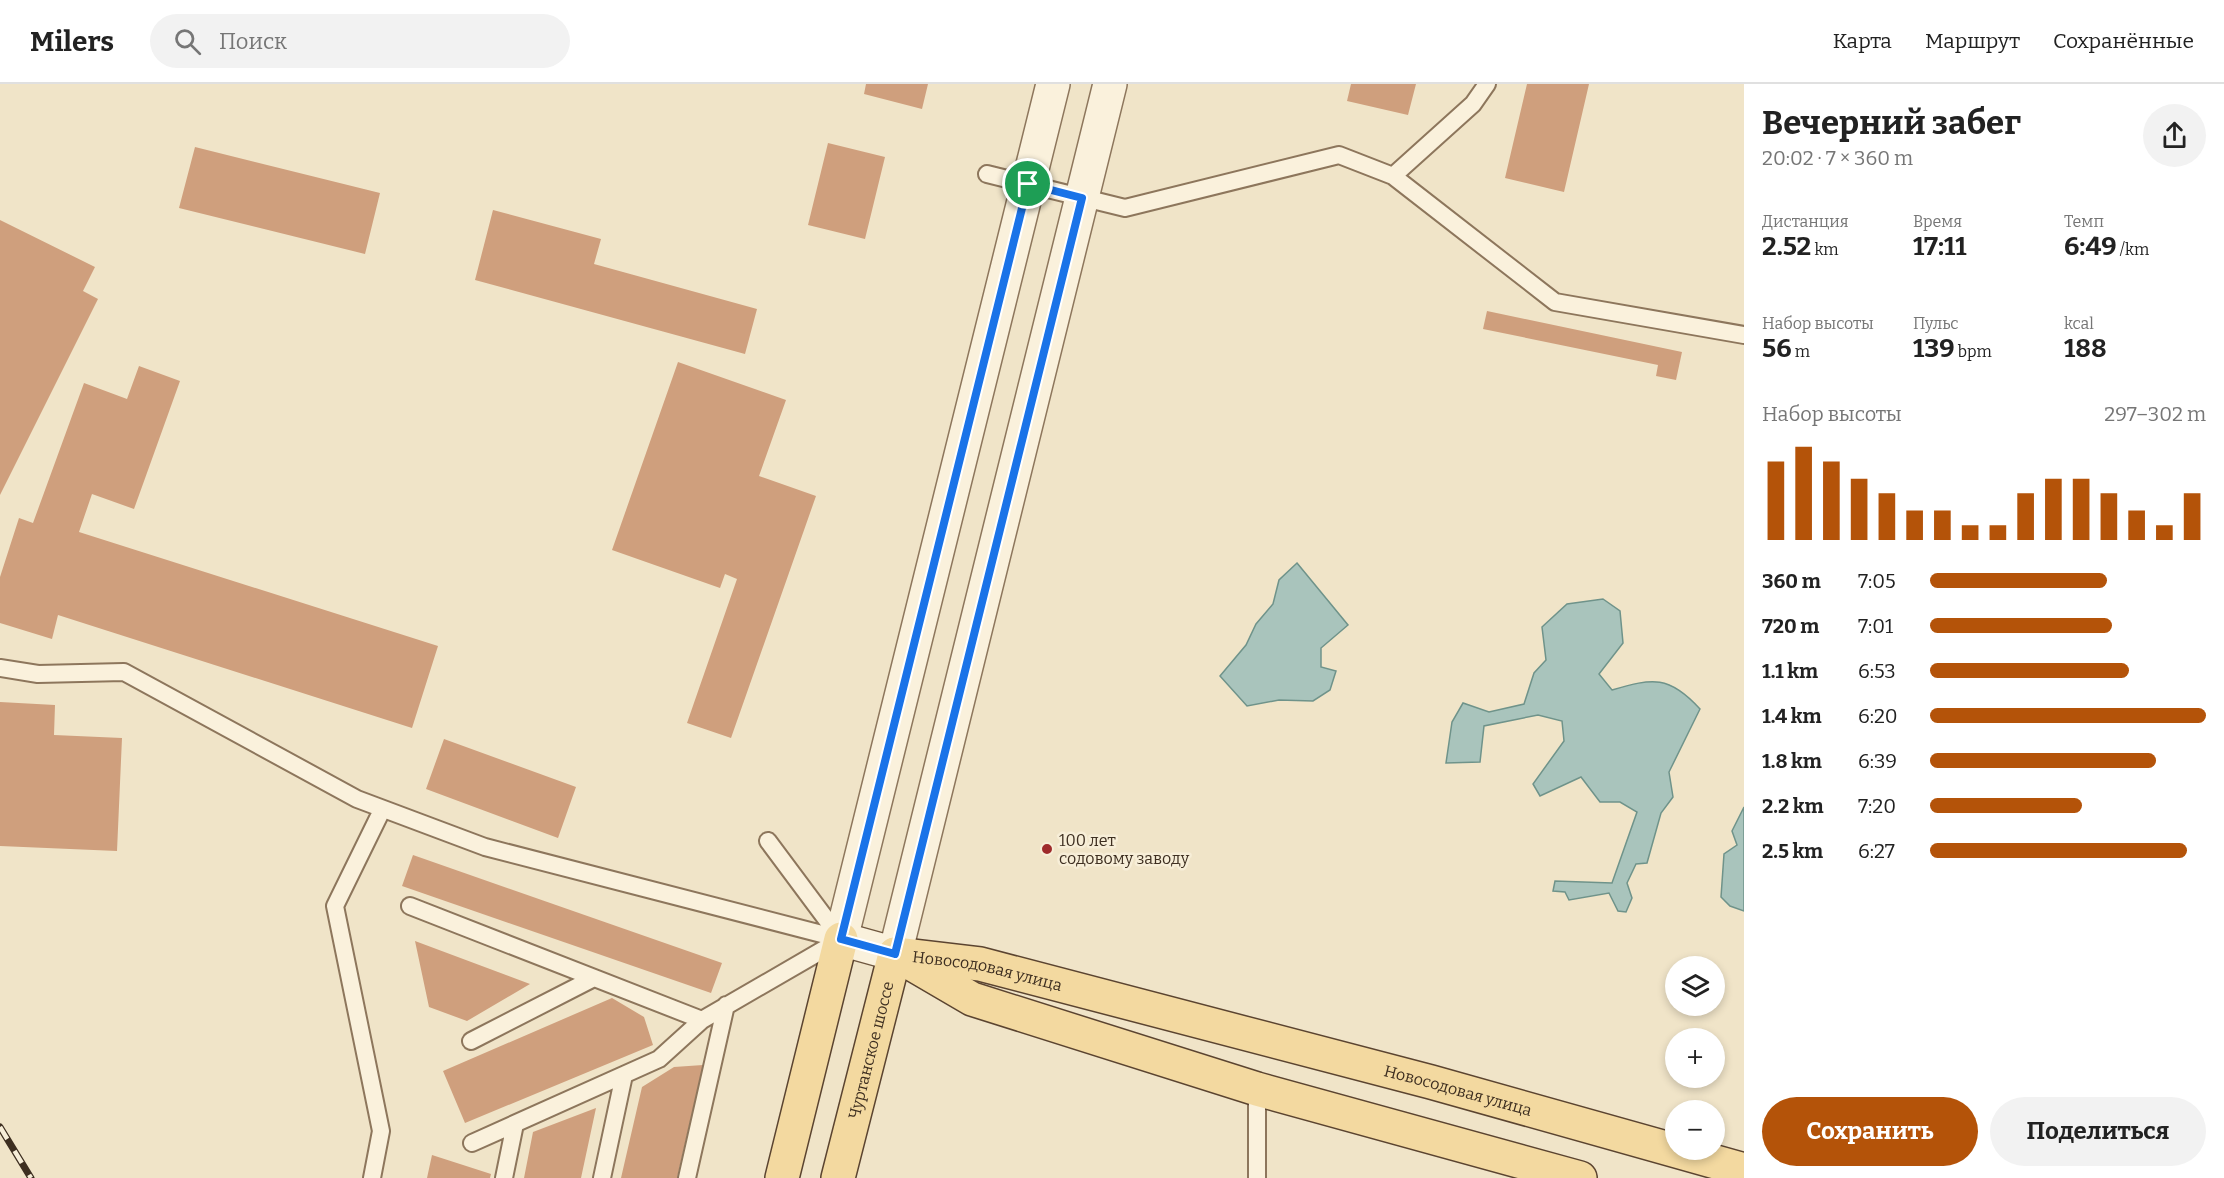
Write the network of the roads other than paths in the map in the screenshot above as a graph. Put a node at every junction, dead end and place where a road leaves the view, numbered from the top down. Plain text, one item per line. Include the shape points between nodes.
1 (1053, 84) edge
2 (1110, 84) edge
3 (1488, 84) edge
4 (987, 174) dead end
5 (1393, 176) junction
6 (1028, 184) junction
7 (1082, 198) junction
8 (1744, 335) edge
9 (0, 668) edge
10 (382, 810) junction
11 (768, 841) dead end
12 (410, 906) dead end
13 (841, 939) junction
14 (895, 954) junction
15 (594, 978) junction
16 (726, 1005) junction
17 (702, 1020) junction
18 (471, 1041) dead end
19 (624, 1075) junction
20 (1257, 1089) junction
21 (515, 1124) junction
22 (472, 1143) dead end
23 (1744, 1170) edge
24 (372, 1178) edge
25 (504, 1178) edge
26 (602, 1178) edge
27 (687, 1178) edge
28 (782, 1178) edge
29 (838, 1178) edge
30 (1257, 1178) edge
31 (1580, 1178) edge

1 - 6 street
2 - 7 street, Чуртанское шоссе
3 - 5 lane via 1473,104
4 - 6 lane
5 - 7 lane via 1339,155 1125,208
5 - 8 lane via 1555,302
6 - 7 lane
6 - 13 street
7 - 14 street, Чуртанское шоссе
9 - 10 lane via 38,674 124,672
10 - 13 lane via 484,848
10 - 24 lane via 335,906 381,1131
11 - 13 lane
12 - 15 lane
13 - 14 street
13 - 16 lane
13 - 28 main road
14 - 20 main road, Новосодовая улица via 972,999
14 - 23 main road, Новосодовая улица via 980,964 1431,1082
14 - 29 main road, Чуртанское шоссе
15 - 17 lane
15 - 18 lane
16 - 17 lane
16 - 27 lane
17 - 19 lane via 659,1059
19 - 21 lane
19 - 26 lane
20 - 30 lane
20 - 31 main road, Новосодовая улица
21 - 22 lane
21 - 25 lane

